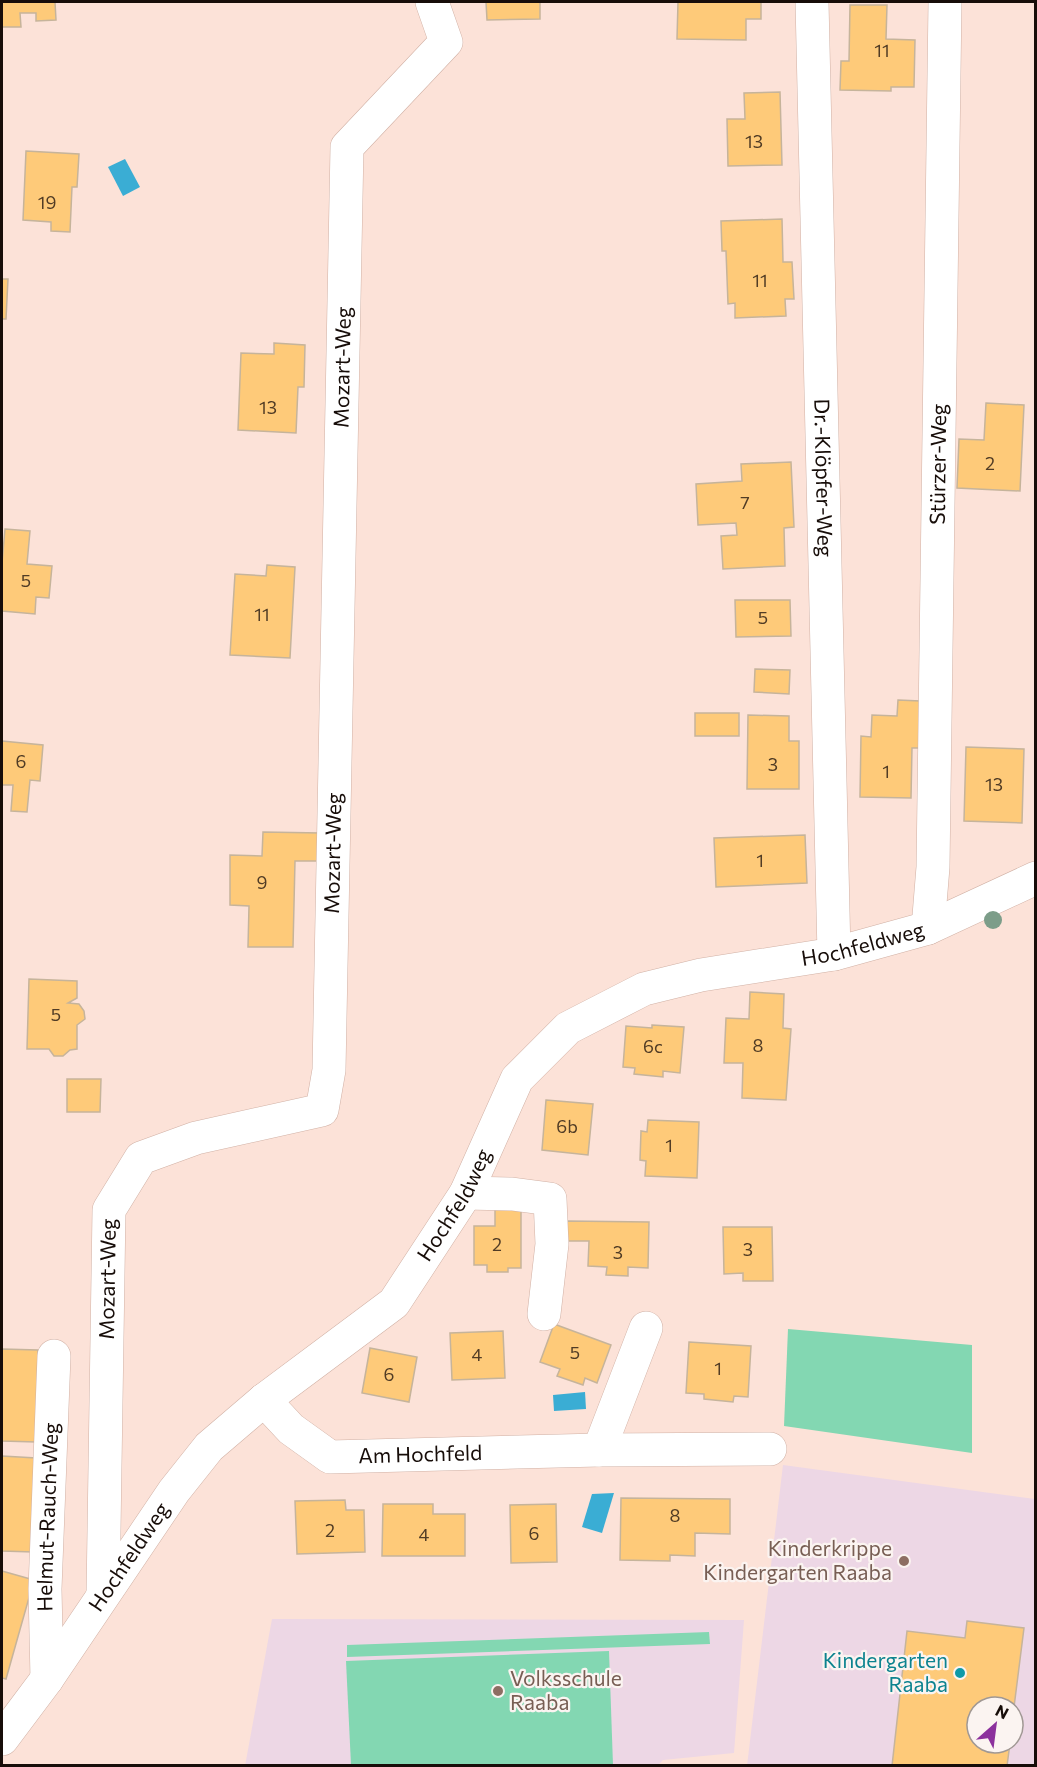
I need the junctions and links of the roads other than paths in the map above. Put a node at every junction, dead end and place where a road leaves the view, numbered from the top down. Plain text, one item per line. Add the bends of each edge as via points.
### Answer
1 (432, 2) edge
2 (812, 2) edge
3 (945, 2) edge
4 (1035, 878) edge
5 (928, 928) junction
6 (834, 954) junction
7 (466, 1192) junction
8 (544, 1314) dead end
9 (646, 1328) dead end
10 (54, 1356) dead end
11 (264, 1400) junction
12 (770, 1449) dead end
13 (599, 1450) junction
14 (103, 1595) junction
15 (47, 1679) junction
16 (2, 1739) edge

1 - 14 street, Mozart-Weg via 446,42 347,147 329,1070 322,1110 196,1138 141,1158 109,1210
2 - 6 street, Dr.-Klöpfer-Weg
3 - 5 street, Stürzer-Weg via 934,844
4 - 5 street, Hochfeldweg
5 - 6 street, Hochfeldweg
6 - 7 street, Hochfeldweg via 701,975 644,989 568,1028 517,1079
7 - 8 street via 550,1199 552,1244
7 - 11 street, Hochfeldweg via 394,1303
9 - 13 street
10 - 15 street, Helmut-Rauch-Weg via 45,1589
11 - 13 street, Am Hochfeld via 291,1429 330,1457
11 - 14 street, Hochfeldweg via 209,1447
12 - 13 street, Am Hochfeld
14 - 15 street, Hochfeldweg
15 - 16 street, Hochfeldweg

